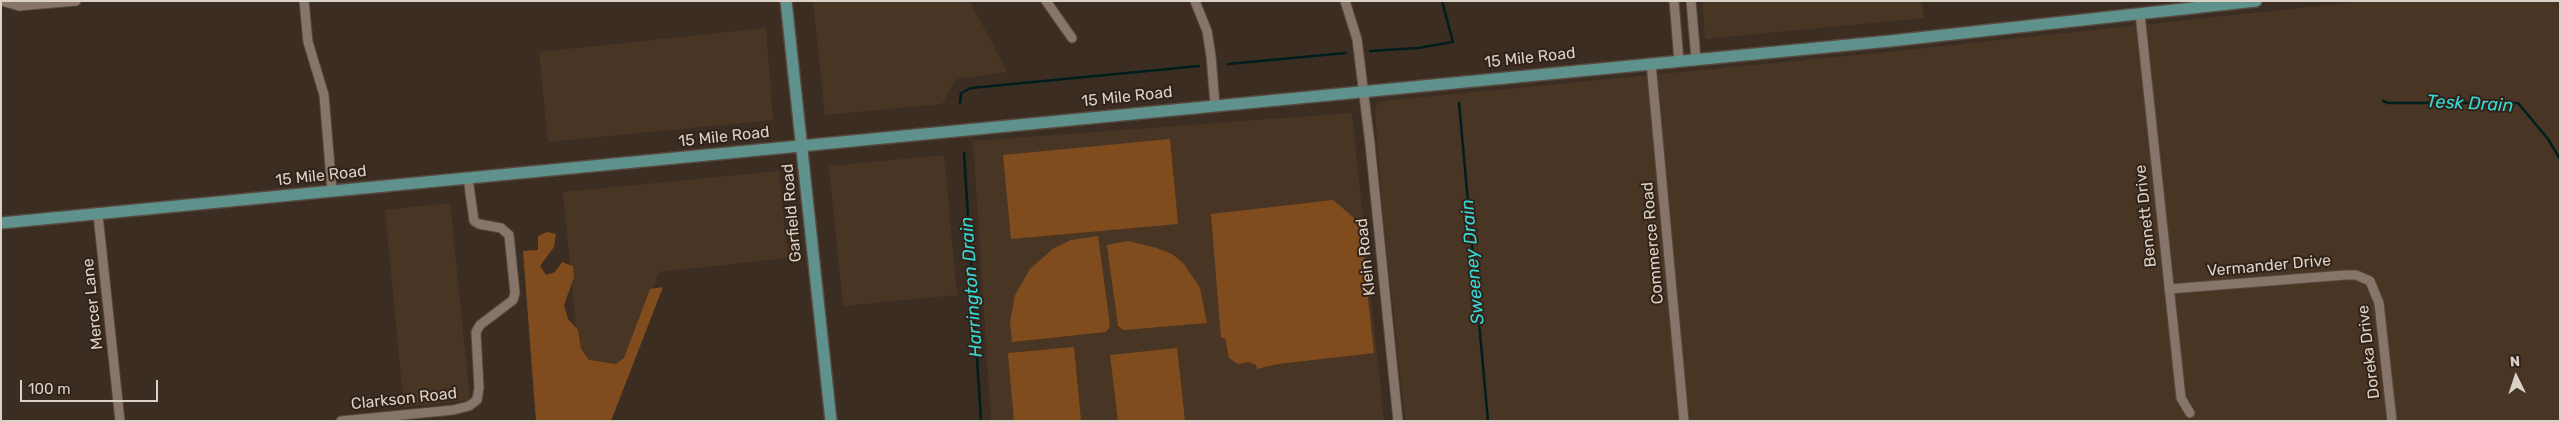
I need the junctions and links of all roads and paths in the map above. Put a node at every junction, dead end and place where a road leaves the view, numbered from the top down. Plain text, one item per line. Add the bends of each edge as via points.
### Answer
1 (76, 1) edge
2 (304, 1) edge
3 (786, 1) edge
4 (1046, 1) edge
5 (1194, 1) edge
6 (1344, 1) edge
7 (1674, 1) edge
8 (1691, 1) edge
9 (2256, 1) edge
10 (2, 2) edge
11 (2140, 14) junction
12 (1072, 38) dead end
13 (1696, 60) junction
14 (1679, 61) junction
15 (1651, 63) junction
16 (1363, 91) junction
17 (1215, 105) junction
18 (802, 145) junction
19 (468, 178) junction
20 (332, 191) junction
21 (98, 214) junction
22 (1, 223) edge
23 (2370, 281) joint
24 (2169, 289) junction
25 (2190, 413) dead end
26 (120, 421) edge
27 (342, 421) edge
28 (831, 421) edge
29 (1398, 421) edge
30 (1684, 421) edge
31 (2392, 421) edge

1 - 10 street via 19,6
2 - 20 street via 308,42 324,95
3 - 18 main road, Garfield Road
4 - 12 street
5 - 17 street via 1206,31
6 - 16 street, Klein Road via 1357,39
7 - 14 street
8 - 13 street
9 - 11 main road, 15 Mile Road
11 - 13 main road, 15 Mile Road
11 - 24 street, Bennett Drive
13 - 14 main road, 15 Mile Road
14 - 15 main road, 15 Mile Road
15 - 16 main road, 15 Mile Road
15 - 30 street, Commerce Road
16 - 17 main road, 15 Mile Road
16 - 29 street, Klein Road
17 - 18 main road, 15 Mile Road
18 - 19 main road, 15 Mile Road
18 - 28 main road, Garfield Road
19 - 20 main road, 15 Mile Road
19 - 27 street, Clarkson Road via 474,221 501,228 509,234 516,293 513,300 480,325 476,332 477,400 453,410
20 - 21 main road, 15 Mile Road
21 - 22 main road, 15 Mile Road
21 - 26 street, Mercer Lane
23 - 24 street, Vermander Drive via 2356,275 2345,275
23 - 31 street, Doreka Drive via 2379,303
24 - 25 street, Bennett Drive via 2181,398

